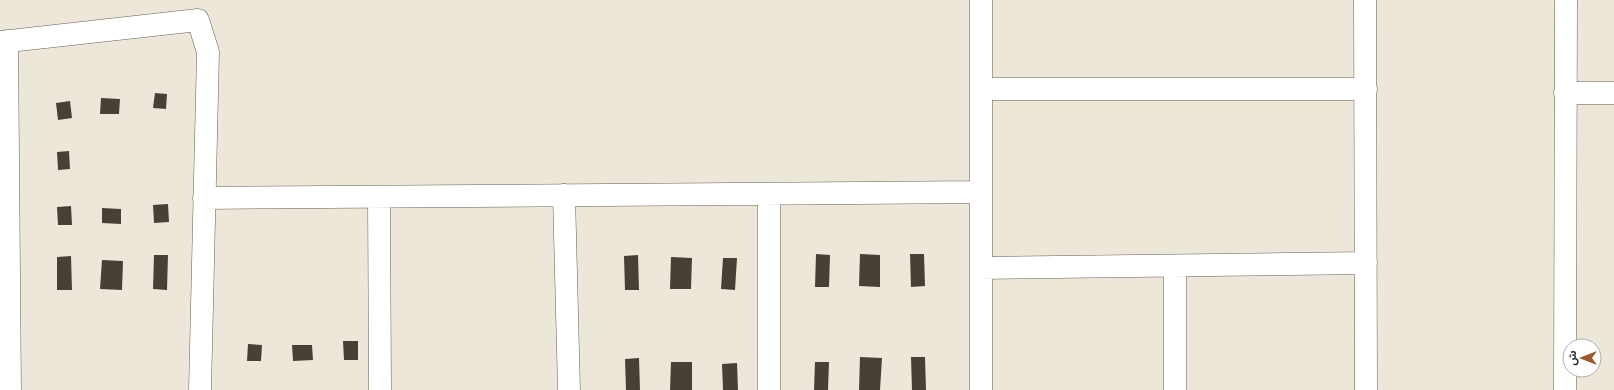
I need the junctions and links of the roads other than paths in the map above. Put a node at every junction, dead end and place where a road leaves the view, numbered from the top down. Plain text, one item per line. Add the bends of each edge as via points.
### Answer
1 (981, 0) edge
2 (1365, 0) edge
3 (1566, 0) edge
4 (4, 41) edge
5 (981, 89) junction
6 (1366, 89) junction
7 (1565, 93) junction
8 (1614, 93) edge
9 (981, 192) junction
10 (768, 194) junction
11 (564, 195) junction
12 (379, 197) junction
13 (204, 198) junction
14 (1366, 264) junction
15 (1174, 266) junction
16 (981, 268) junction
17 (10, 390) edge
18 (200, 390) edge
19 (380, 390) edge
20 (569, 390) edge
21 (768, 390) edge
22 (981, 390) edge
23 (1175, 390) edge
24 (1366, 390) edge
25 (1565, 390) edge

1 - 5 street
2 - 6 street
3 - 7 street
4 - 13 street via 198,20 208,52
4 - 17 street
5 - 6 street
5 - 9 street
6 - 14 street
7 - 8 street
7 - 25 street
9 - 10 street
9 - 16 street
10 - 11 street
10 - 21 street
11 - 12 street
11 - 20 street
12 - 13 street
12 - 19 street
13 - 18 street
14 - 15 street
14 - 24 street
15 - 16 street
15 - 23 street
16 - 22 street

